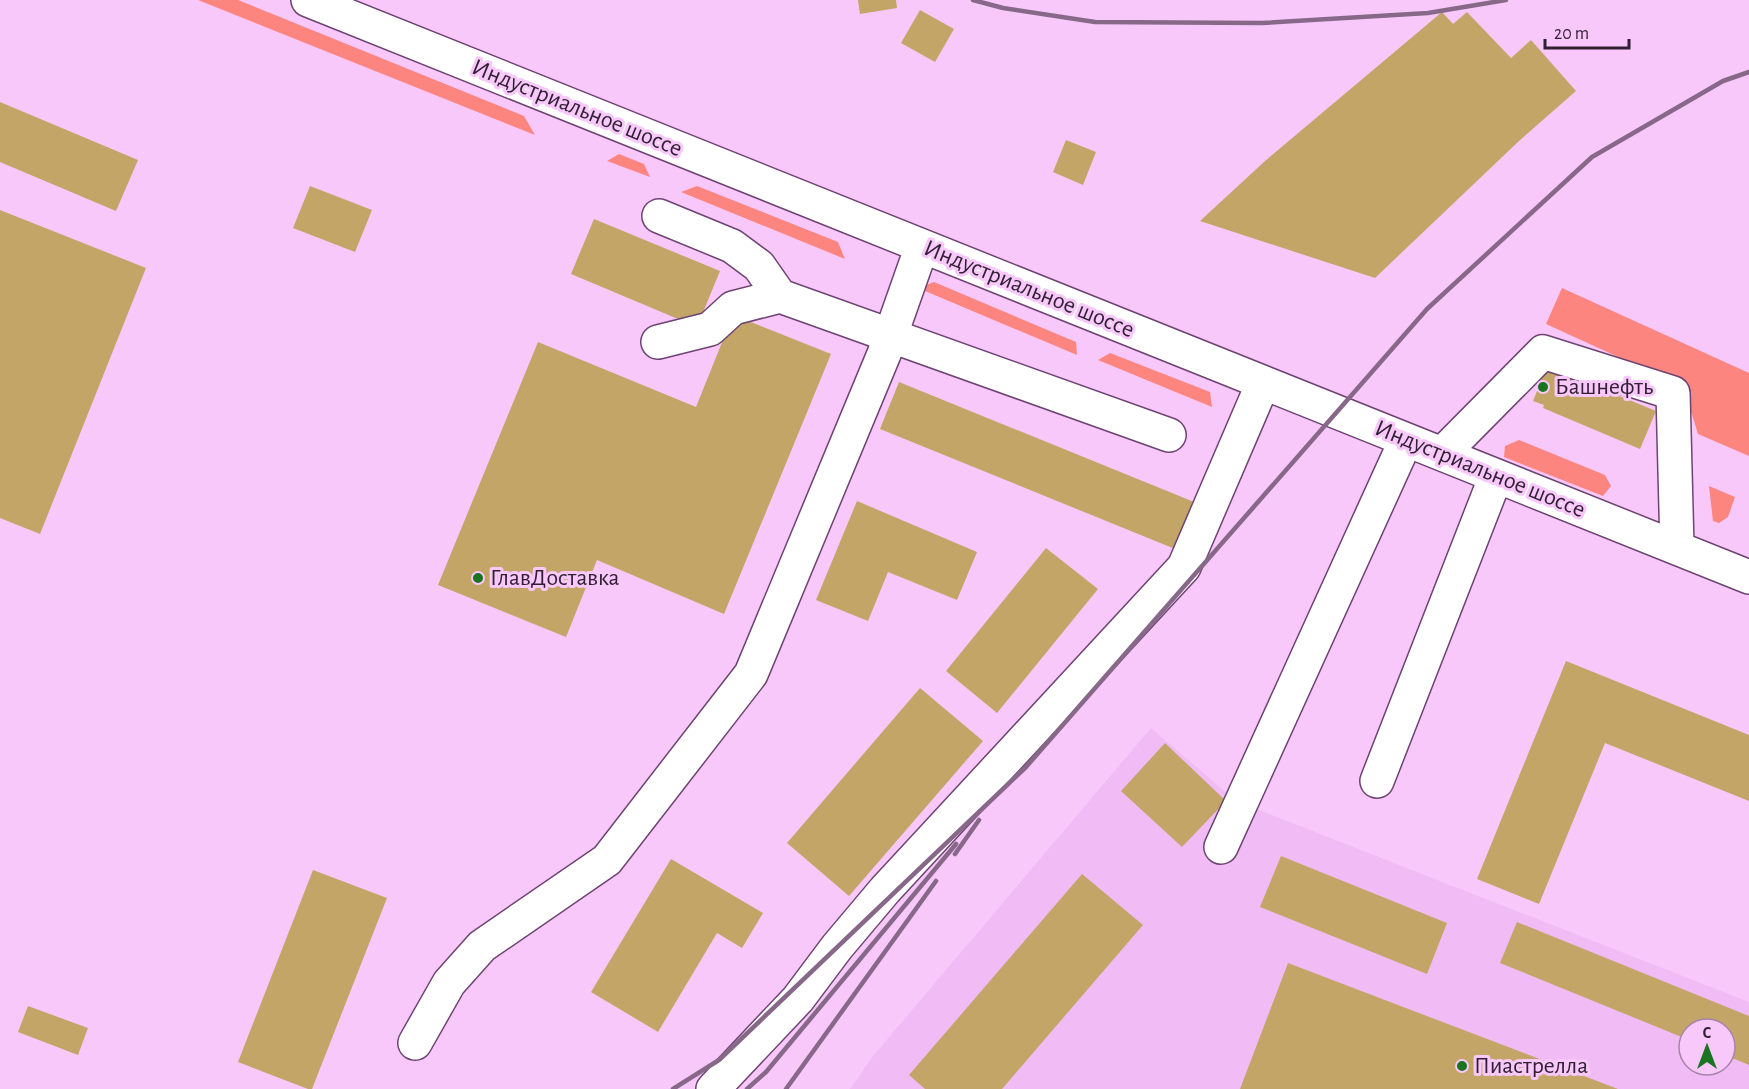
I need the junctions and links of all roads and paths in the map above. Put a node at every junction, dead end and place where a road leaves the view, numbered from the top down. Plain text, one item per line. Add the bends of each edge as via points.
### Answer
1 (308, 0) edge
2 (659, 216) dead end
3 (922, 246) junction
4 (780, 296) junction
5 (891, 336) junction
6 (658, 342) dead end
7 (1263, 382) junction
8 (1169, 435) dead end
9 (1406, 440) junction
10 (1442, 454) junction
11 (1496, 476) junction
12 (1677, 548) junction
13 (1749, 577) edge
14 (1377, 781) dead end
15 (1221, 847) dead end
16 (415, 1043) dead end
17 (713, 1089) edge

1 - 3 street, Индустриальное шоссе
2 - 4 street via 732,246 759,266
3 - 5 street
3 - 7 street, Индустриальное шоссе
4 - 5 street
4 - 6 street via 733,308 710,329
5 - 8 street
5 - 16 street via 751,674 607,860 482,946 449,983
7 - 9 street, Индустриальное шоссе
7 - 17 street via 1184,567 885,890 798,999
9 - 10 street, Индустриальное шоссе
9 - 15 street
10 - 11 street, Индустриальное шоссе
10 - 12 street via 1543,352 1673,393
11 - 12 street, Индустриальное шоссе
11 - 14 street
12 - 13 street, Индустриальное шоссе

